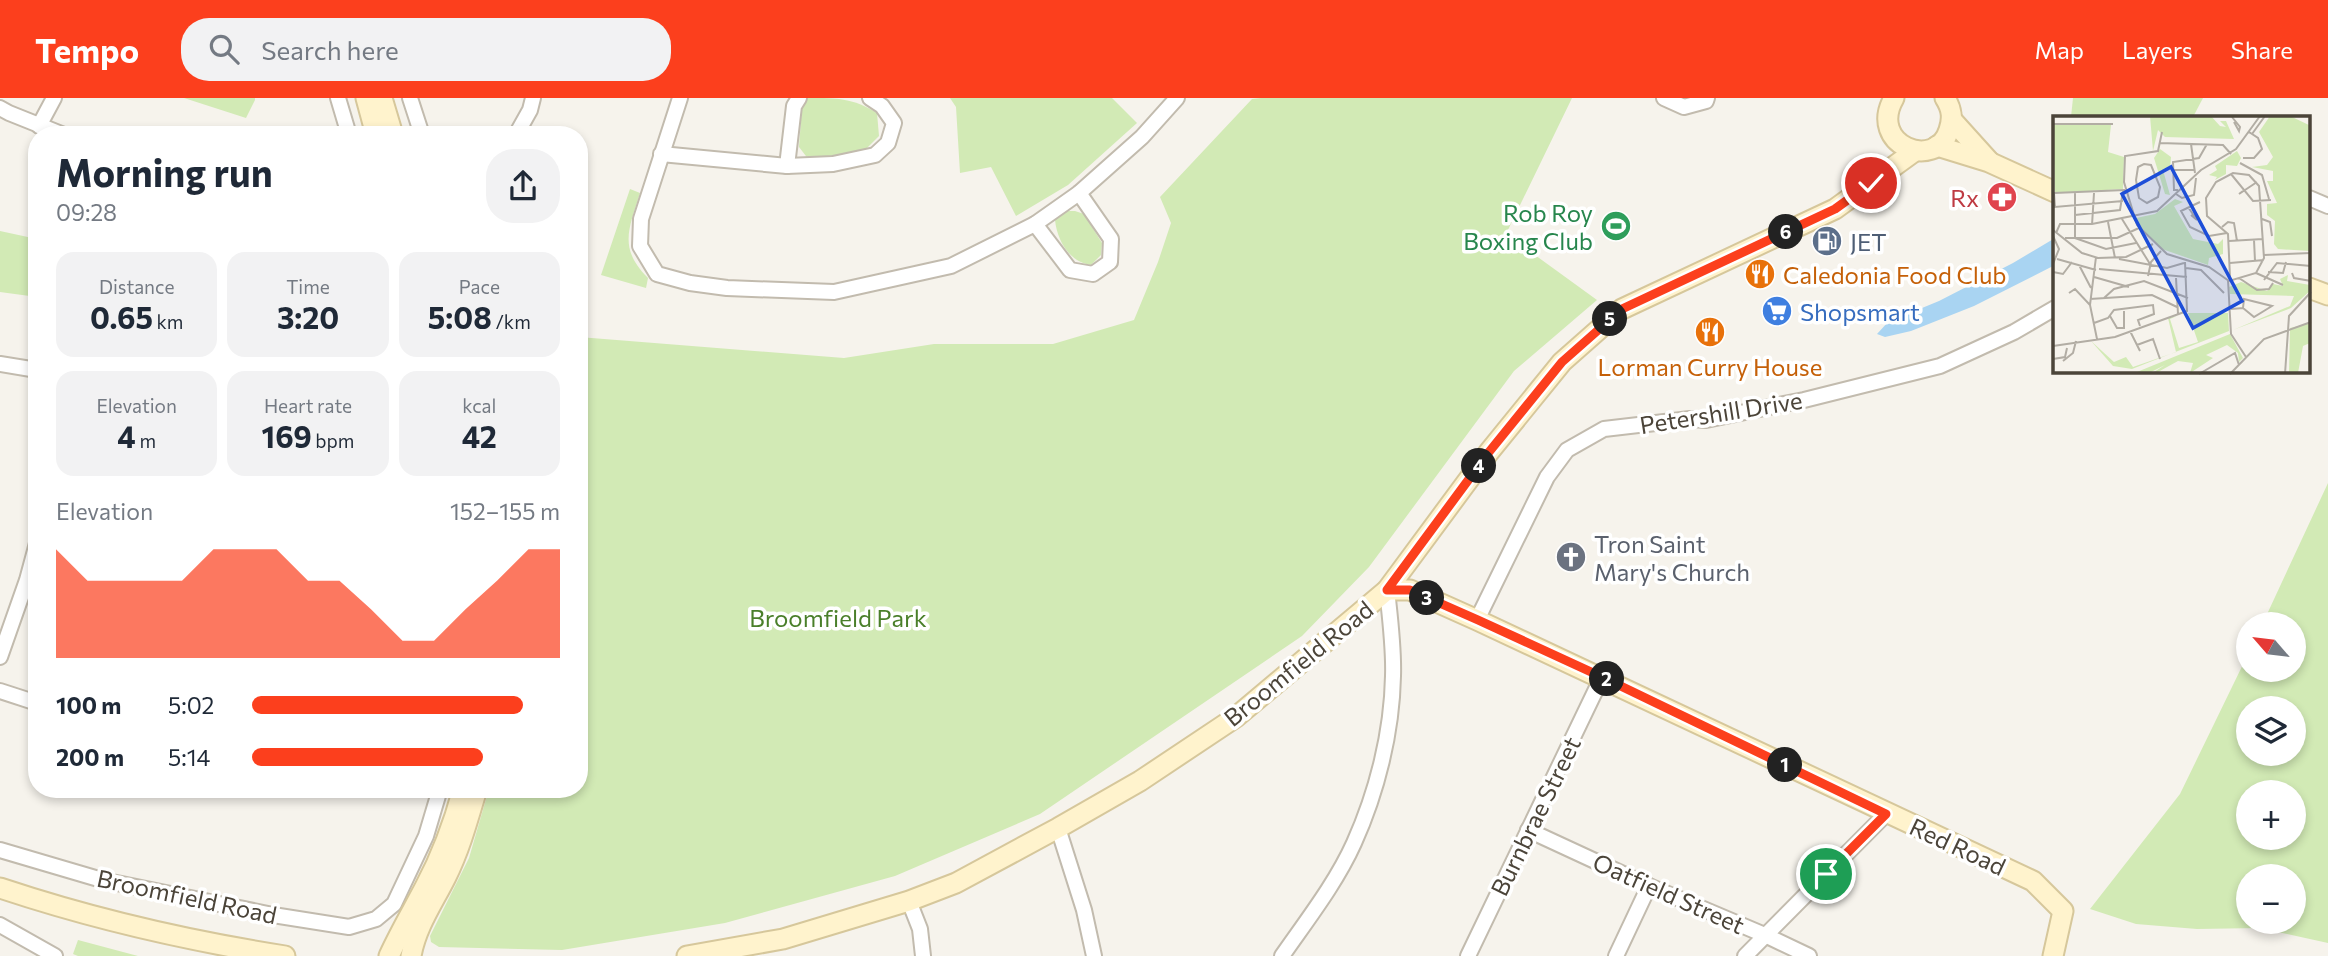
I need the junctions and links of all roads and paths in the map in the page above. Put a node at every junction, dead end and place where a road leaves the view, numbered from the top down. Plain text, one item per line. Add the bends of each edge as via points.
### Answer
1 (54, 98) edge
2 (338, 98) edge
3 (366, 98) edge
4 (382, 98) edge
5 (410, 98) edge
6 (533, 98) edge
7 (680, 98) edge
8 (799, 98) edge
9 (870, 98) edge
10 (1177, 98) edge
11 (1664, 98) edge
12 (1707, 98) edge
13 (1945, 98) edge
14 (1889, 101) edge
15 (0, 108) edge
16 (1952, 120) junction
17 (39, 126) joint
18 (346, 126) edge
19 (374, 126) edge
20 (390, 126) edge
21 (419, 126) edge
22 (521, 126) edge
23 (1891, 134) junction
24 (1937, 146) junction
25 (1915, 151) junction
26 (661, 154) junction
27 (1989, 162) junction
28 (787, 166) junction
29 (1877, 178) junction
30 (2053, 191) edge
31 (1079, 193) junction
32 (2310, 198) edge
33 (2328, 206) edge
34 (1035, 224) junction
35 (2310, 288) edge
36 (2328, 295) edge
37 (2053, 309) edge
38 (0, 364) edge
39 (28, 369) edge
40 (28, 576) edge
41 (1387, 590) junction
42 (1478, 620) junction
43 (0, 657) edge
44 (1602, 677) junction
45 (0, 691) edge
46 (28, 700) edge
47 (437, 798) edge
48 (460, 798) edge
49 (474, 798) edge
50 (1886, 814) junction
51 (1058, 828) junction
52 (1528, 830) junction
53 (0, 850) edge
54 (1648, 886) junction
55 (0, 888) edge
56 (909, 901) junction
57 (0, 925) edge
58 (1767, 936) junction
59 (55, 956) edge
60 (285, 956) edge
61 (389, 956) edge
62 (411, 956) edge
63 (687, 956) edge
64 (923, 956) edge
65 (1094, 956) edge
66 (1282, 956) edge
67 (1468, 956) edge
68 (1616, 956) edge
69 (1745, 956) edge
70 (1809, 956) edge
71 (2053, 956) edge

1 - 17 street
2 - 18 street
3 - 19 street
4 - 20 street
5 - 21 street
6 - 22 street
7 - 26 street
8 - 28 street via 794,106
9 - 28 street via 894,123 888,143 875,155 833,164
10 - 31 street via 1142,137
11 - 12 street via 1684,107
13 - 16 street
14 - 23 street
15 - 17 street
16 - 24 street via 1948,135
16 - 27 street
23 - 25 street via 1903,147
23 - 29 street
24 - 25 street
24 - 27 street
25 - 29 street, Broomfield Road
26 - 28 street
26 - 34 street via 641,219 640,246 657,274 690,283 834,292 951,266
27 - 30 street
29 - 41 street, Broomfield Road via 1835,209 1622,309 1562,362
31 - 34 street
31 - 34 street via 1111,239 1110,262 1093,274 1070,270
32 - 33 street
35 - 36 street
37 - 42 street, Petershill Drive via 1940,366 1706,420 1604,429 1567,450 1546,477
38 - 39 street
40 - 43 street
41 - 42 street, Red Road via 1410,590
41 - 51 street, Broomfield Road via 1236,717 1140,781
41 - 66 street via 1393,676 1388,733 1375,786 1333,882
42 - 44 street, Red Road
44 - 50 street, Red Road
44 - 52 street, Burnbrae Street
45 - 46 street
47 - 53 street, Broomfield Road via 426,836 394,904 376,919 349,927 103,880
48 - 61 street via 426,885
49 - 62 street via 464,834
50 - 58 street
50 - 71 street, Red Road via 2032,881 2063,911
51 - 56 street, Broomfield Road via 956,883
51 - 65 street
52 - 54 street, Oatfield Street
52 - 67 street, Burnbrae Street
54 - 58 street, Oatfield Street
54 - 68 street
55 - 60 street, Broomfield Road via 170,935
56 - 63 street, Broomfield Road via 783,939
56 - 64 street via 920,929
57 - 59 street
58 - 69 street
58 - 70 street, Oatfield Street

